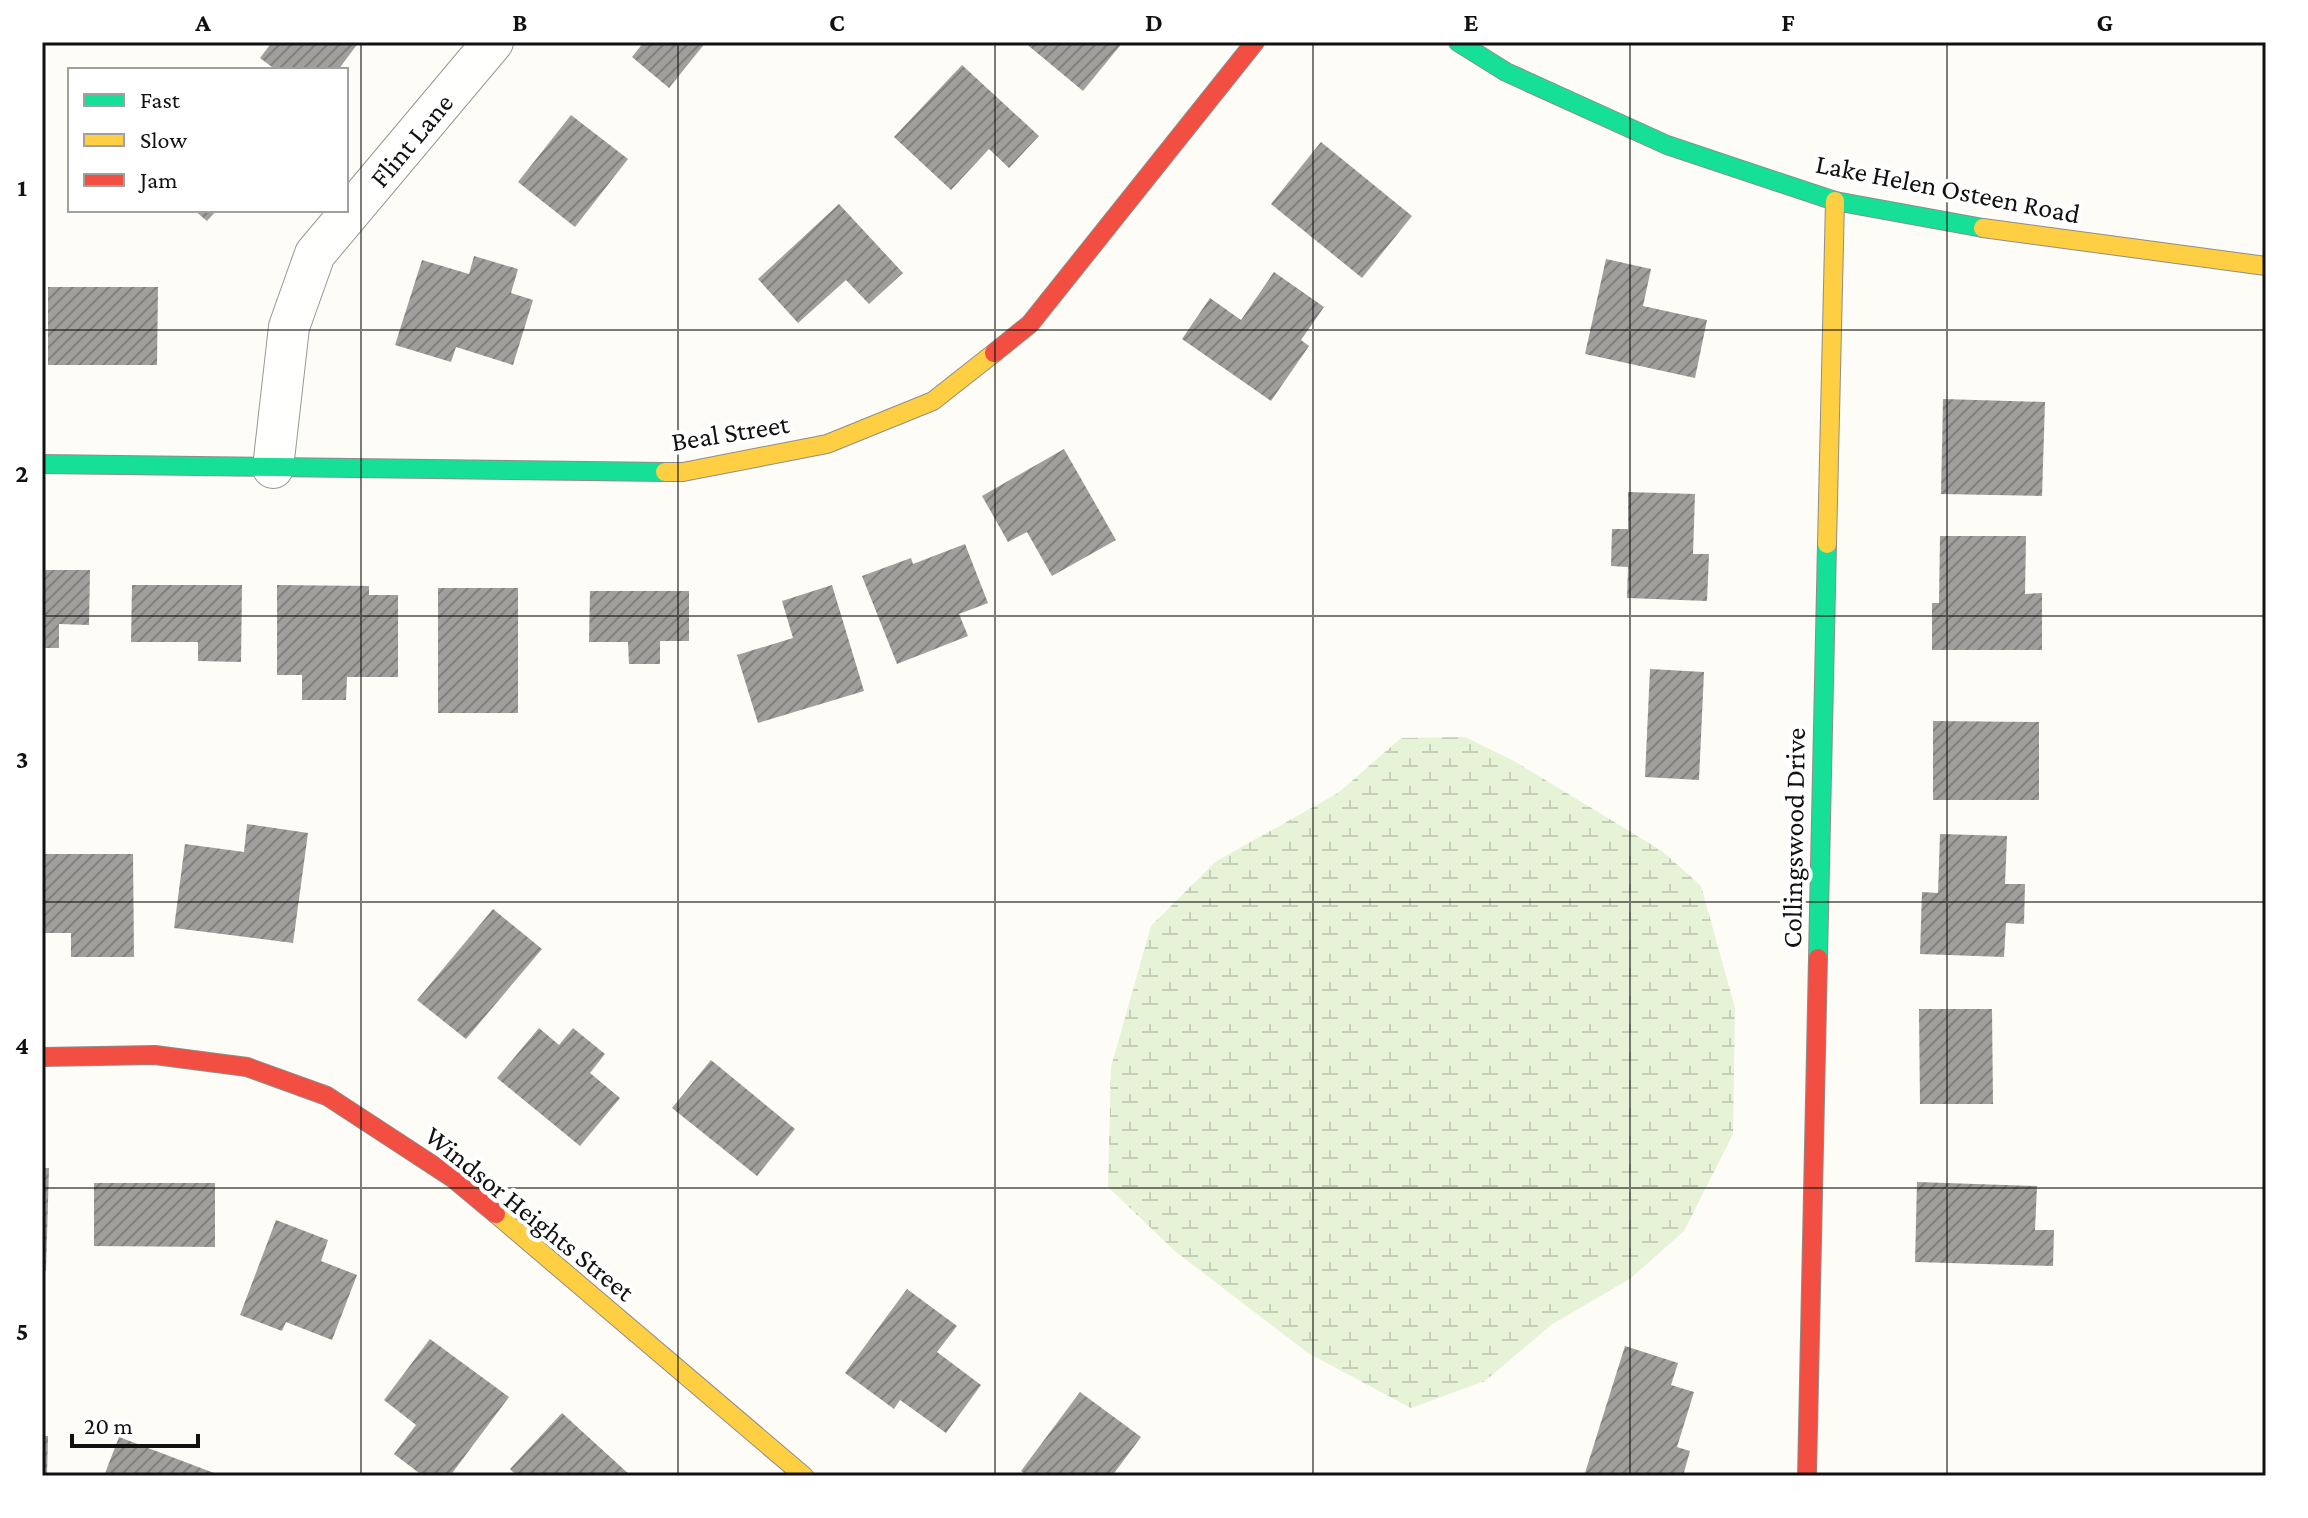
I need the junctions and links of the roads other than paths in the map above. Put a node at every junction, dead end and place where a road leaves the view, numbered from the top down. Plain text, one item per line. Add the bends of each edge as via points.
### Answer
1 (493, 42) edge
2 (1255, 42) edge
3 (1458, 42) edge
4 (1835, 201) junction
5 (2266, 266) edge
6 (42, 464) edge
7 (273, 468) junction
8 (42, 1057) edge
9 (804, 1476) edge
10 (1807, 1476) edge

1 - 7 street, Flint Lane via 315,254 289,327
2 - 7 street, Beal Street via 1030,324 933,401 827,444 683,472
3 - 4 street, Lake Helen Osteen Road via 1506,72 1667,145
4 - 5 street, Lake Helen Osteen Road via 2007,232
4 - 10 street, Collingswood Drive
6 - 7 street, Beal Street
8 - 9 street, Windsor Heights Street via 155,1055 247,1067 327,1096 454,1179

